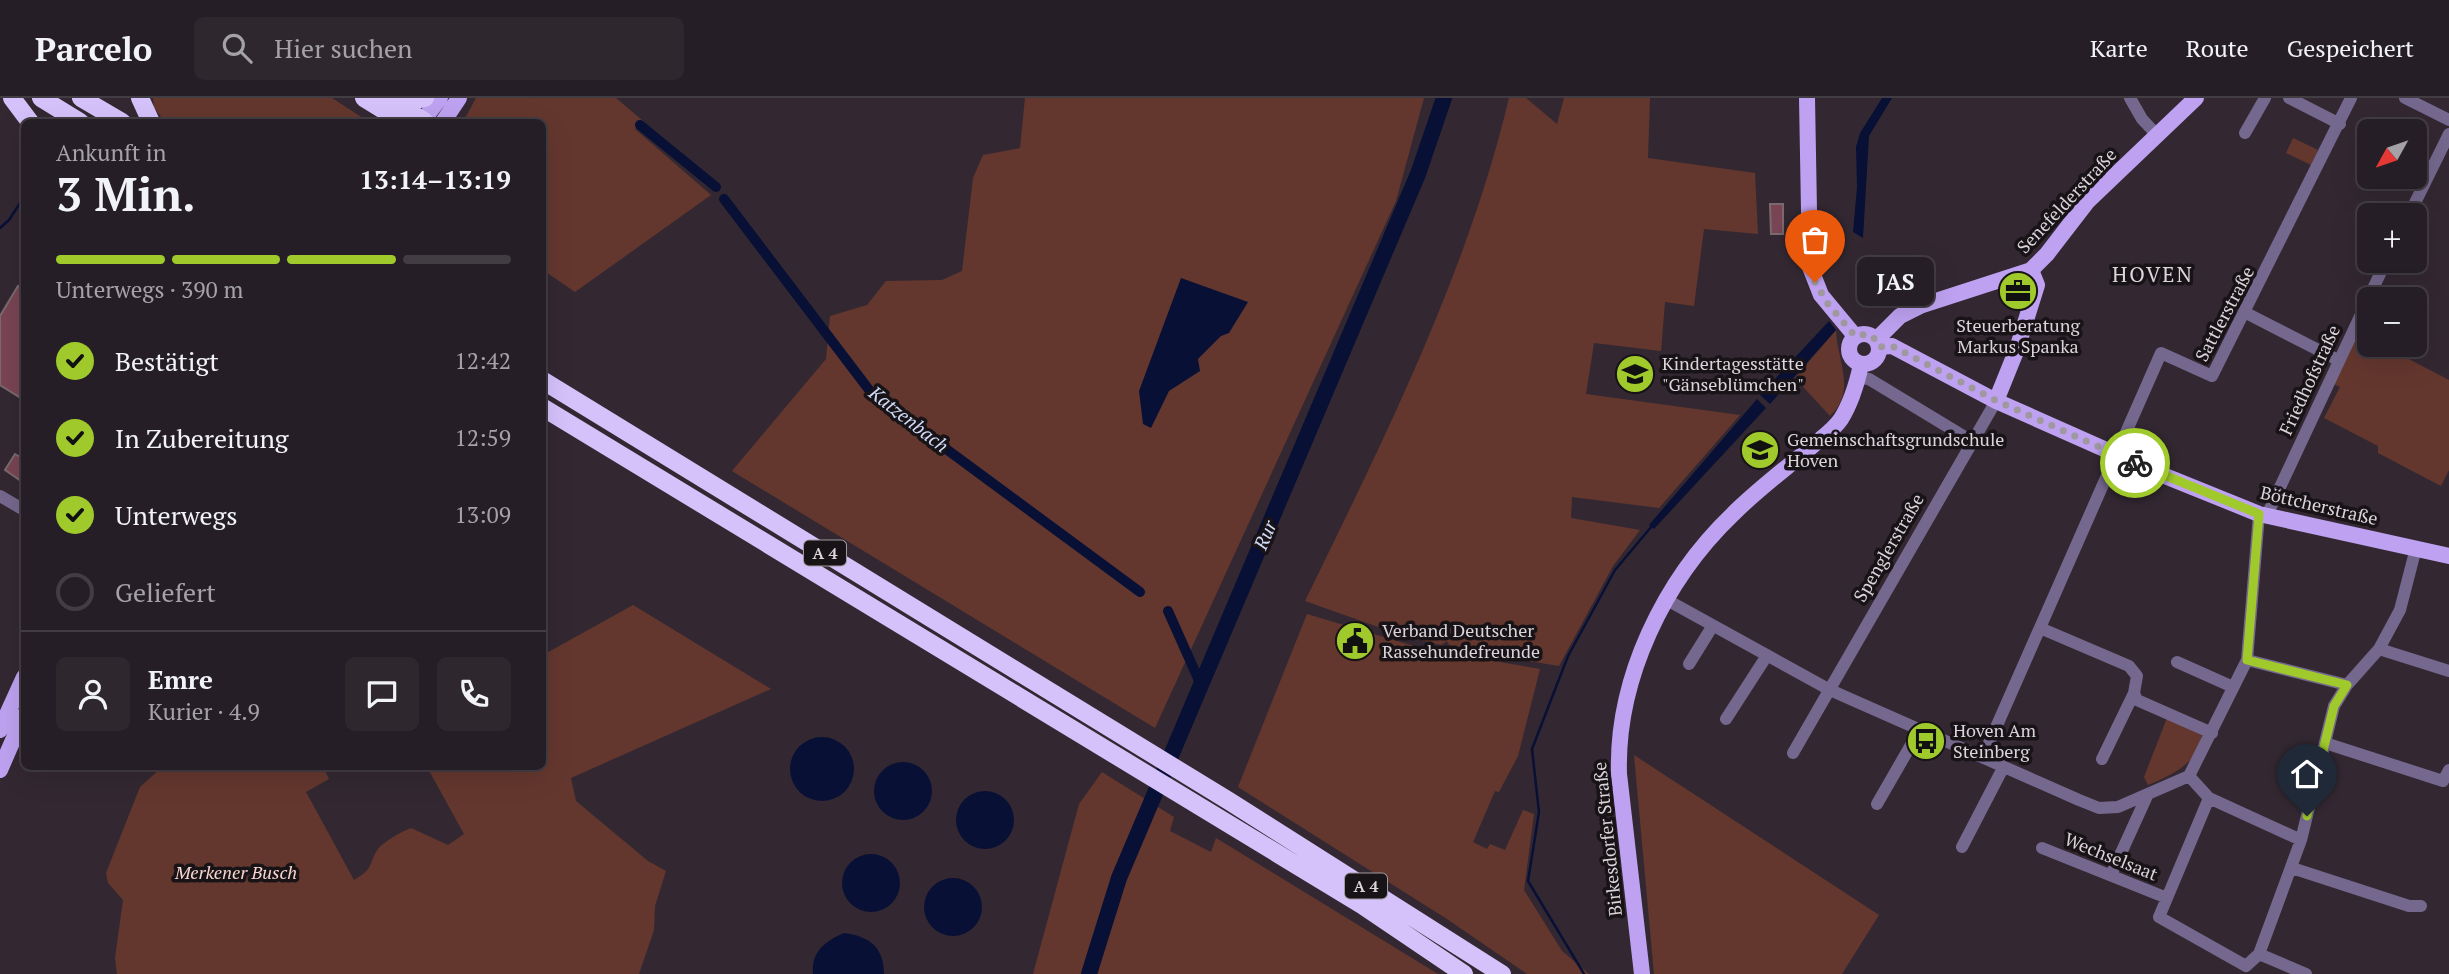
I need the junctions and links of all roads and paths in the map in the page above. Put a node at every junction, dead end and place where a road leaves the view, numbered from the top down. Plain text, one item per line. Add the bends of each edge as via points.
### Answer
1 (12, 98) edge
2 (41, 98) edge
3 (81, 98) edge
4 (140, 98) edge
5 (364, 98) edge
6 (425, 98) edge
7 (440, 98) edge
8 (459, 98) edge
9 (1807, 98) edge
10 (2130, 98) edge
11 (2196, 98) edge
12 (2265, 98) edge
13 (2290, 98) edge
14 (2351, 98) edge
15 (2405, 98) edge
16 (392, 101) edge
17 (28, 119) edge
18 (75, 119) edge
19 (117, 119) edge
20 (150, 119) edge
21 (398, 119) edge
22 (419, 119) edge
23 (426, 119) edge
24 (445, 119) edge
25 (2449, 120) edge
26 (2340, 124) junction
27 (2245, 134) dead end
28 (2449, 134) edge
29 (2157, 135) junction
30 (2415, 203) edge
31 (2031, 270) junction
32 (2380, 273) edge
33 (2246, 313) junction
34 (1855, 336) junction
35 (1878, 343) junction
36 (2337, 360) junction
37 (1860, 371) junction
38 (546, 382) edge
39 (1997, 401) junction
40 (546, 409) edge
41 (1973, 442) junction
42 (2115, 455) junction
43 (0, 496) edge
44 (21, 508) edge
45 (2263, 515) junction
46 (2416, 548) junction
47 (2449, 556) edge
48 (1667, 600) junction
49 (1713, 627) junction
50 (2040, 628) junction
51 (2379, 649) junction
52 (1766, 657) junction
53 (2247, 660) junction
54 (2177, 662) dead end
55 (1689, 664) dead end
56 (2449, 671) edge
57 (21, 684) edge
58 (2347, 685) junction
59 (2233, 687) junction
60 (1830, 690) junction
61 (2134, 693) junction
62 (1726, 719) dead end
63 (21, 722) edge
64 (0, 730) edge
65 (1919, 731) junction
66 (2212, 733) junction
67 (2325, 743) junction
68 (1793, 753) dead end
69 (1983, 757) junction
70 (2102, 759) dead end
71 (2003, 768) junction
72 (0, 770) edge
73 (2449, 770) edge
74 (2189, 776) junction
75 (2147, 796) junction
76 (2209, 798) junction
77 (1877, 804) dead end
78 (2301, 840) junction
79 (1962, 847) dead end
80 (2042, 848) dead end
81 (2292, 868) junction
82 (2111, 875) junction
83 (2166, 898) junction
84 (2421, 906) dead end
85 (2259, 954) junction
86 (1464, 974) edge
87 (1502, 974) edge
88 (1642, 974) edge
89 (2305, 974) edge

1 - 17 highway
2 - 18 highway
3 - 19 highway
4 - 20 highway
5 - 21 highway
6 - 16 highway
7 - 23 main road
8 - 24 main road
9 - 34 main road via 1810,267 1821,295
10 - 29 street
11 - 29 main road, Senefelderstraße
12 - 27 street
13 - 26 street
14 - 26 street, Sattlerstraße
15 - 25 street
16 - 22 highway
26 - 33 street, Sattlerstraße
28 - 30 street
29 - 31 main road, Senefelderstraße via 2087,202
31 - 35 main road, Senefelderstraße via 1920,306 1900,316
31 - 39 main road, Spenglerstraße via 2036,286
32 - 36 street, Friedhofstraße
33 - 36 street
33 - 42 street, Sattlerstraße via 2212,376 2161,353
34 - 35 main road via 1868,334
34 - 37 main road via 1848,351
35 - 37 main road via 1875,360
35 - 39 main road, Böttcherstraße
36 - 45 street, Friedhofstraße
37 - 41 street
37 - 48 main road, Birkesdorfer Straße via 1838,422 1699,549
38 - 87 highway, A 4 via 1230,801
39 - 41 street, Spenglerstraße
39 - 42 main road, Böttcherstraße
40 - 86 highway, A 4 via 1362,905
41 - 60 street, Spenglerstraße
42 - 45 main road, Böttcherstraße
42 - 50 street, Sattlerstraße
43 - 44 street
45 - 46 main road, Böttcherstraße
45 - 53 street, Friedhofstraße
46 - 47 main road, Böttcherstraße
46 - 51 street via 2400,610
48 - 49 street
48 - 88 main road, Birkesdorfer Straße via 1637,661 1618,741
49 - 52 street
49 - 55 street
50 - 61 street via 2129,666 2137,676
50 - 69 street, Sattlerstraße
51 - 56 street
51 - 58 street
52 - 60 street
52 - 62 street
53 - 58 street
53 - 59 street
54 - 59 street
57 - 64 main road
58 - 67 street via 2334,706
59 - 66 street
60 - 65 street
60 - 68 street, Spenglerstraße
61 - 66 street via 2137,700
61 - 70 street
63 - 72 main road
65 - 69 street
65 - 77 street
66 - 74 street
67 - 73 street via 2443,781
67 - 78 street
69 - 71 street
71 - 75 street via 2099,808 2118,807
71 - 79 street
74 - 75 street
74 - 76 street
75 - 82 street
76 - 78 street
76 - 83 street, Wechselsaat
78 - 81 street
80 - 82 street, Wechselsaat
81 - 84 street
81 - 85 street
82 - 83 street, Wechselsaat
83 - 85 street, Wechselsaat via 2159,917 2246,965
85 - 89 street, Wechselsaat

